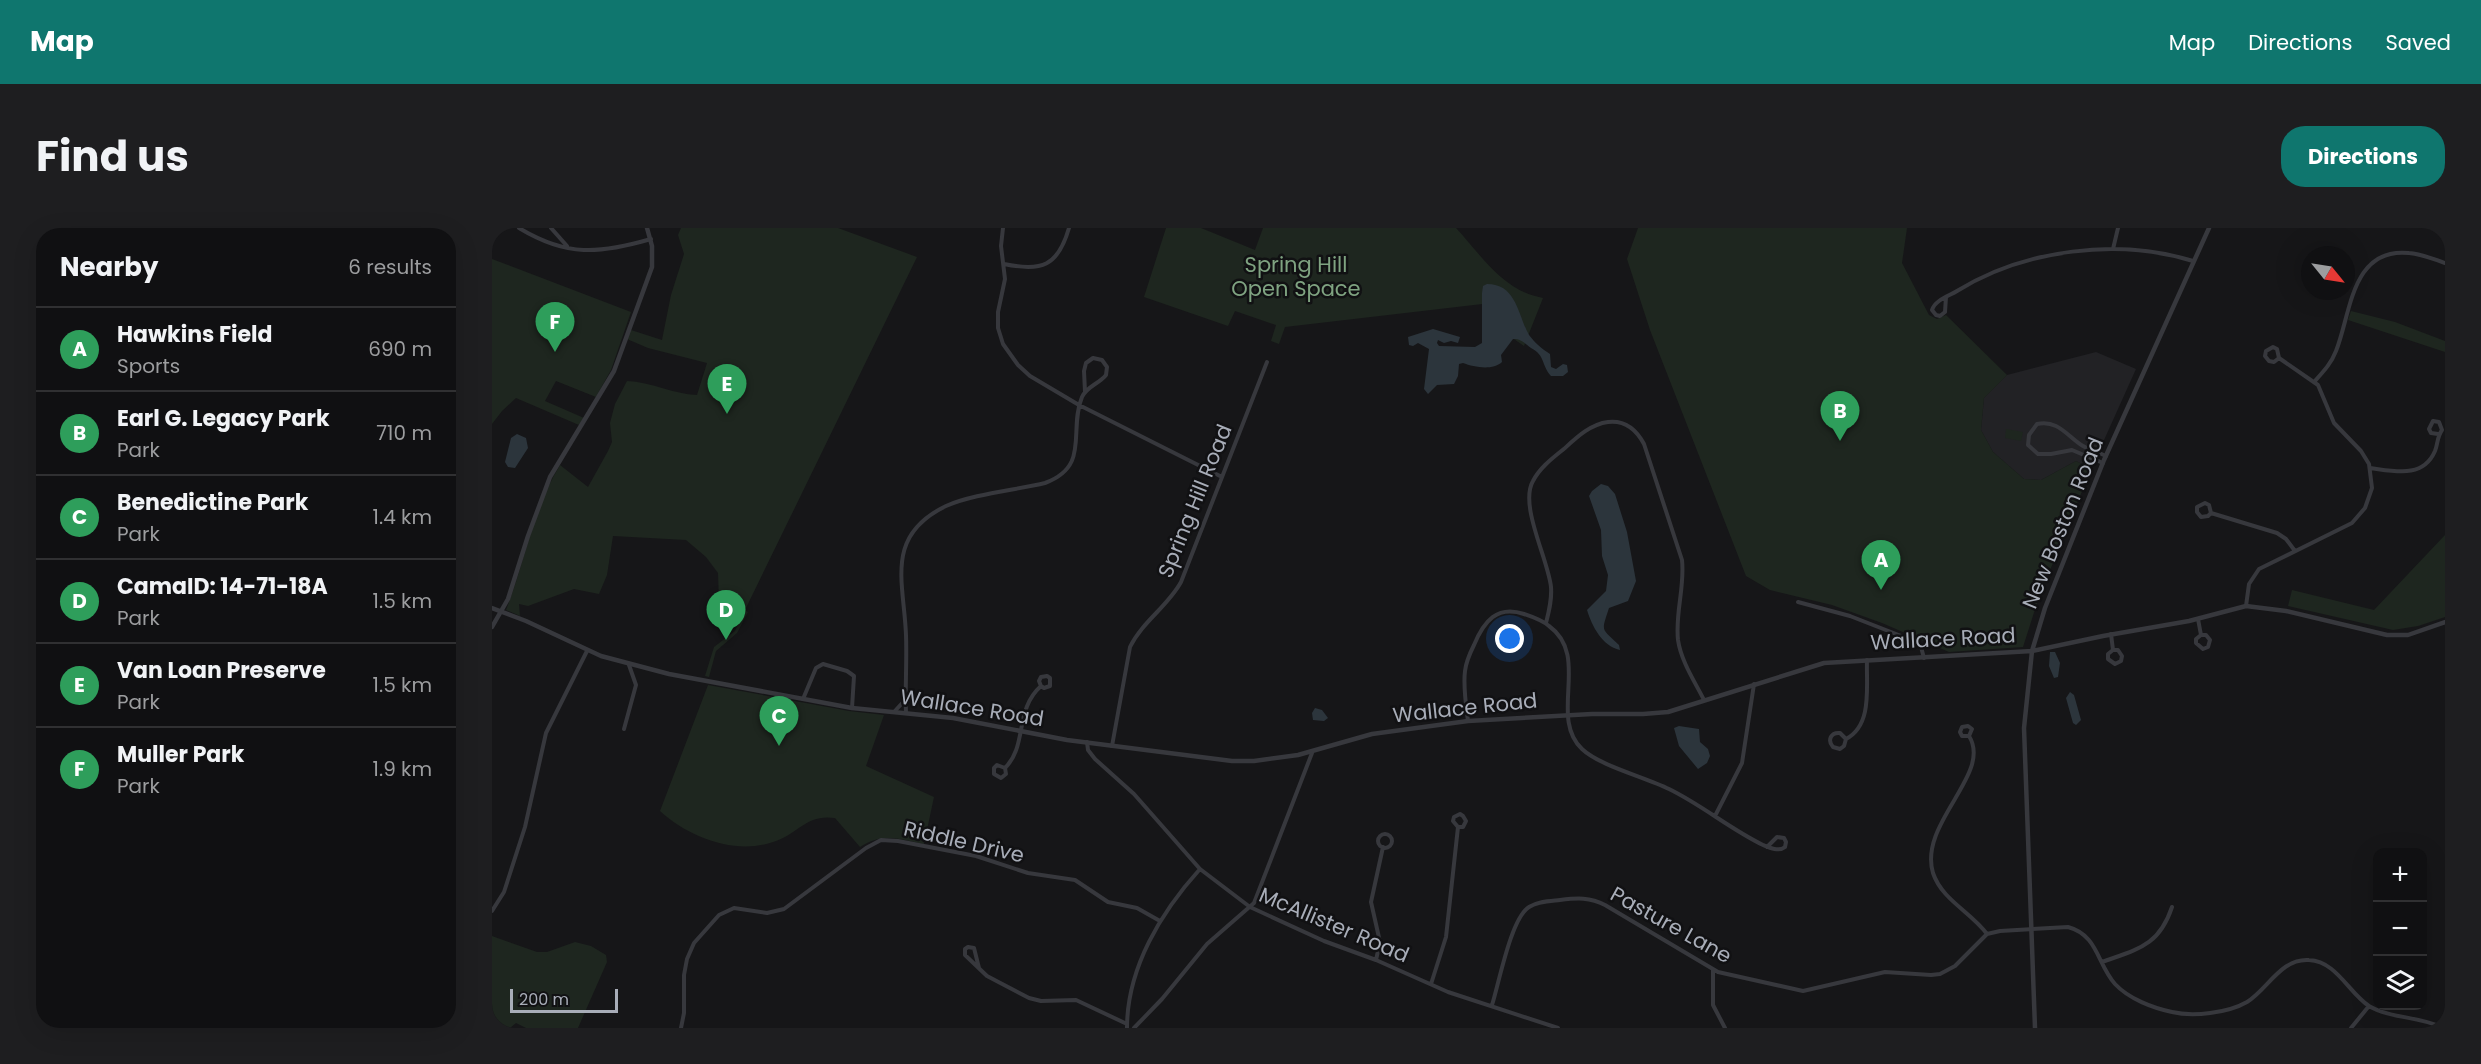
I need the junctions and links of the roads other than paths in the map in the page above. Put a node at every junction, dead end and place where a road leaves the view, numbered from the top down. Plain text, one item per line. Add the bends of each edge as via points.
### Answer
1 (519, 228) edge
2 (551, 228) edge
3 (647, 228) edge
4 (1003, 228) edge
5 (1069, 228) edge
6 (2118, 228) edge
7 (2209, 228) edge
8 (651, 239) junction
9 (570, 249) junction
10 (2113, 249) junction
11 (2193, 261) junction
12 (2445, 263) edge
13 (1004, 264) junction
14 (1946, 297) junction
15 (2279, 358) dead end
16 (1267, 362) dead end
17 (2314, 382) junction
18 (1085, 392) junction
19 (1079, 405) junction
20 (2438, 434) dead end
21 (2106, 456) junction
22 (2103, 463) junction
23 (2370, 468) junction
24 (1222, 477) junction
25 (2211, 513) dead end
26 (2295, 551) junction
27 (1798, 602) dead end
28 (2246, 606) junction
29 (492, 608) edge
30 (501, 612) junction
31 (2198, 619) junction
32 (2445, 622) edge
33 (1546, 623) junction
34 (492, 627) edge
35 (2111, 634) junction
36 (2201, 635) dead end
37 (2113, 650) dead end
38 (587, 651) junction
39 (2031, 651) junction
40 (1924, 658) junction
41 (1867, 660) junction
42 (629, 664) junction
43 (1754, 683) junction
44 (1041, 686) dead end
45 (803, 699) junction
46 (906, 699) junction
47 (1704, 700) junction
48 (852, 708) junction
49 (893, 712) junction
50 (906, 713) junction
51 (1568, 715) junction
52 (1468, 721) junction
53 (624, 729) dead end
54 (1020, 731) junction
55 (1970, 736) dead end
56 (1846, 738) junction
57 (1087, 742) junction
58 (1112, 746) junction
59 (1312, 753) junction
60 (1005, 768) dead end
61 (1715, 816) junction
62 (1458, 827) dead end
63 (1383, 847) dead end
64 (1767, 847) junction
65 (1200, 869) junction
66 (2172, 907) dead end
67 (1251, 908) junction
68 (492, 911) edge
69 (1160, 921) junction
70 (2032, 929) junction
71 (1987, 934) junction
72 (1376, 960) junction
73 (2102, 962) junction
74 (979, 968) junction
75 (1713, 970) junction
76 (1431, 984) junction
77 (1492, 1005) junction
78 (2369, 1006) junction
79 (1127, 1026) edge
80 (681, 1028) edge
81 (1134, 1028) edge
82 (1558, 1028) edge
83 (1725, 1028) edge
84 (2035, 1028) edge
85 (2351, 1028) edge
86 (2443, 1028) edge

1 - 9 street
2 - 9 street
3 - 8 street
4 - 13 street
5 - 13 street via 1059,253 1046,264 1030,268
6 - 10 street
7 - 11 street, New Boston Road
8 - 9 street via 599,252
8 - 30 street via 652,267 614,371 550,477
10 - 11 street via 2157,251
10 - 14 street via 2021,261
11 - 21 street, New Boston Road
12 - 17 street via 2403,252 2387,255 2367,268 2355,286 2336,351
13 - 19 street via 1005,287 997,320 1003,344 1030,376
14 - 14 street via 1933,306 1936,315 1945,312
15 - 17 street
16 - 24 street, Spring Hill Road
17 - 23 street via 2322,391 2334,423
18 - 18 street via 1086,363 1093,358 1102,360 1107,367 1106,375
18 - 19 street
19 - 24 street
19 - 46 street via 1074,456 1060,476 947,506 908,542 900,574
20 - 23 street via 2432,457 2419,468 2401,472
21 - 22 street, New Boston Road
21 - 22 street via 2082,446 2051,424 2037,424 2028,437 2028,445 2038,454 2072,450
22 - 39 street, New Boston Road via 2044,608
23 - 26 street via 2370,494 2359,516 2346,527
24 - 58 street, Spring Hill Road via 1180,584 1130,647
25 - 26 street via 2277,533
26 - 28 street via 2254,573 2248,584
27 - 40 street via 1850,616 1914,641
28 - 31 street, Wallace Road
28 - 32 street, Wallace Road via 2386,635 2421,632
29 - 30 street, Wallace Road
30 - 34 street
30 - 38 street, Wallace Road
31 - 35 street, Wallace Road
31 - 36 street
33 - 47 street via 1550,584 1530,506 1532,482 1549,462 1588,430 1603,423 1628,425 1644,444 1682,560 1678,640
33 - 51 street via 1562,640 1568,656
33 - 52 street via 1504,611 1484,625 1466,668
35 - 37 street
35 - 39 street, Wallace Road
38 - 42 street, Wallace Road
38 - 68 street via 549,725 525,827 504,892
39 - 40 street, Wallace Road
39 - 70 street, New Boston Road via 2024,728
40 - 41 street, Wallace Road
41 - 43 street, Wallace Road via 1824,663
41 - 56 street via 1863,720
42 - 45 street, Wallace Road
42 - 53 street via 636,685
43 - 47 street, Wallace Road
43 - 61 street via 1742,763
44 - 54 street via 1027,702
45 - 48 street, Wallace Road
45 - 48 street via 816,668 823,664 854,676
46 - 49 street
46 - 50 street
47 - 51 street, Wallace Road via 1655,714
48 - 49 street, Wallace Road
49 - 50 street, Wallace Road
50 - 54 street, Wallace Road
51 - 52 street, Wallace Road
51 - 61 street via 1570,730 1582,750 1669,789
52 - 59 street, Wallace Road via 1372,734
54 - 57 street, Wallace Road
54 - 60 street via 1014,755
55 - 71 street via 1971,766 1936,831 1931,864 1941,889
56 - 56 street via 1834,733 1830,743 1840,749
57 - 58 street, Wallace Road
57 - 65 street, McAllister Road via 1095,759 1128,788
58 - 59 street, Wallace Road via 1245,762
59 - 67 street
61 - 64 street
62 - 76 street via 1446,937
63 - 72 street via 1371,902 1380,942
64 - 64 street via 1780,850 1786,842 1777,837
65 - 67 street, McAllister Road
65 - 69 street
66 - 73 street via 2158,936 2144,946
67 - 72 street, McAllister Road
67 - 81 street via 1207,944
69 - 79 street via 1134,977
69 - 80 street, Riddle Drive via 1137,908 1108,902 1076,880 1028,873 976,856 881,840 784,909 767,912 734,908 713,920 687,958
70 - 71 street
70 - 73 street via 2076,929 2090,939
70 - 84 street, New Boston Road
71 - 75 street, Pasture Lane via 1955,966 1932,975 1885,972 1803,991
72 - 76 street, McAllister Road
73 - 78 street via 2121,989 2175,1013 2200,1014 2241,1005 2285,967 2309,960 2325,964
74 - 74 street via 965,955 968,947 975,950
74 - 79 street via 1033,1000 1076,1000
75 - 77 street, Pasture Lane via 1598,901 1581,898 1543,902 1527,907 1517,920
75 - 83 street via 1713,1005
76 - 77 street, McAllister Road
77 - 82 street, McAllister Road
78 - 85 street
78 - 86 street

